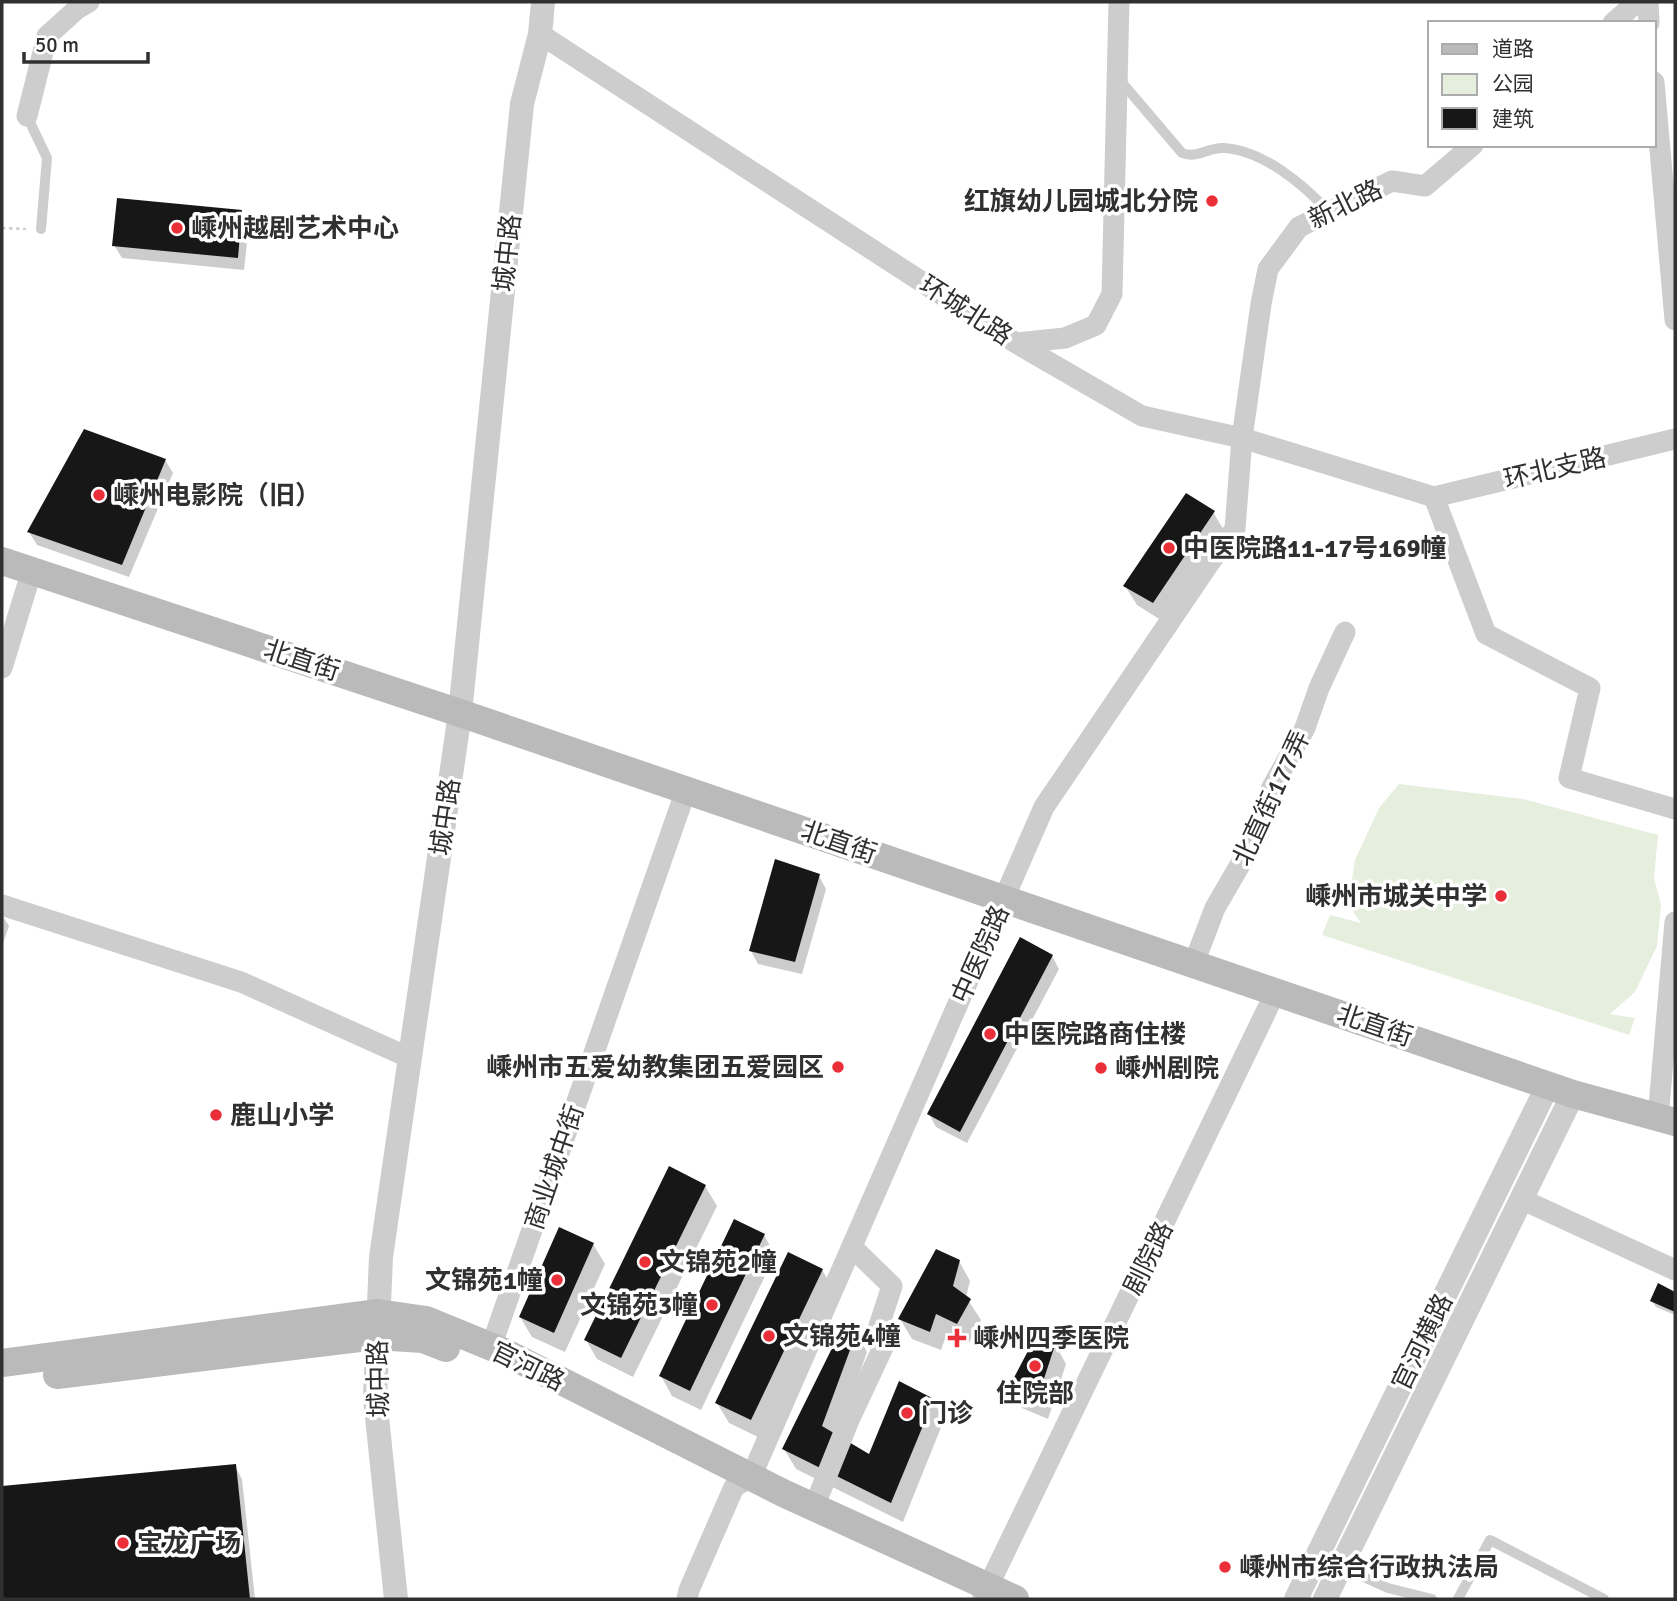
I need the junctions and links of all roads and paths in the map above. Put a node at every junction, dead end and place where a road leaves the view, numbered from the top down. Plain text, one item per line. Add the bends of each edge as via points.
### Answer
1 (89, 2) edge
2 (545, 2) edge
3 (1119, 2) edge
4 (1637, 2) edge
5 (1648, 2) edge
6 (1615, 21) edge
7 (1649, 21) edge
8 (540, 34) junction
9 (1117, 77) junction
10 (1656, 105) edge
11 (27, 116) joint
12 (1471, 147) edge
13 (1329, 212) junction
14 (2, 228) edge
15 (41, 229) joint
16 (1675, 320) edge
17 (1016, 343) junction
18 (1242, 438) junction
19 (1675, 439) edge
20 (1434, 497) junction
21 (2, 561) edge
22 (32, 570) junction
23 (1345, 632) dead end
24 (2, 668) edge
25 (460, 713) junction
26 (686, 790) junction
27 (1675, 809) edge
28 (1004, 898) junction
29 (2, 905) edge
30 (1675, 922) edge
31 (1194, 963) junction
32 (1276, 991) junction
33 (410, 1058) junction
34 (1561, 1089) junction
35 (1667, 1120) edge
36 (1521, 1199) junction
37 (852, 1247) junction
38 (1675, 1270) edge
39 (377, 1324) junction
40 (491, 1347) junction
41 (2, 1363) edge
42 (2, 1381) edge
43 (743, 1482) junction
44 (814, 1507) junction
45 (1341, 1567) junction
46 (981, 1595) edge
47 (396, 1599) edge
48 (687, 1599) edge
49 (1015, 1599) edge
50 (1296, 1599) edge
51 (1325, 1599) edge
52 (1432, 1599) edge
53 (1458, 1599) edge
54 (1604, 1599) edge

1 - 11 street via 47,36
2 - 8 street, 城中路
3 - 9 street
4 - 6 street
5 - 7 street
8 - 17 street, 环城北路
8 - 25 street, 城中路 via 522,104
9 - 13 lane via 1182,153 1189,156 1223,148 1251,155 1286,171
9 - 17 street via 1112,295 1096,325 1065,338
10 - 16 street
11 - 15 lane via 47,158
12 - 13 street, 新北路 via 1425,186 1392,181
13 - 18 street, 新北路 via 1299,227 1268,269
14 - 15 path
17 - 18 street, 环城北路 via 1142,416
18 - 20 street, 环城北路
18 - 28 street, 中医院路 via 1235,529 1044,807
19 - 20 street, 环北支路
20 - 27 street via 1486,634 1590,688 1569,778
21 - 22 main road, 北直街
22 - 24 street
22 - 25 main road, 北直街
23 - 31 street, 北直街177弄 via 1305,728 1271,789 1258,832 1215,908
25 - 26 main road, 北直街
25 - 33 street, 城中路
26 - 28 main road, 北直街
26 - 40 street, 商业城中街
28 - 31 main road, 北直街
28 - 37 street, 中医院路
29 - 33 street via 241,982
30 - 35 street
31 - 32 main road, 北直街
32 - 34 main road, 北直街
32 - 46 street, 剧院路
33 - 39 street, 城中路 via 380,1257
34 - 35 main road, 北直街
34 - 36 street, 官河横路
34 - 50 street, 官河横路
36 - 38 street
36 - 45 street, 官河横路
37 - 43 street, 中医院路
37 - 44 street via 892,1286 878,1329 886,1341
39 - 40 main road, 官河路 via 425,1320
39 - 41 main road, 官河路
39 - 42 main road, 官河路
39 - 43 main road, 官河路 via 497,1367
39 - 47 street, 城中路 via 375,1398
40 - 43 main road, 官河路
43 - 44 main road, 官河路
43 - 46 main road, 官河路
43 - 48 street, 中医院路
44 - 46 main road, 官河路
45 - 51 street, 官河横路
45 - 52 lane via 1388,1588
46 - 49 main road, 官河路
53 - 54 lane via 1490,1540

